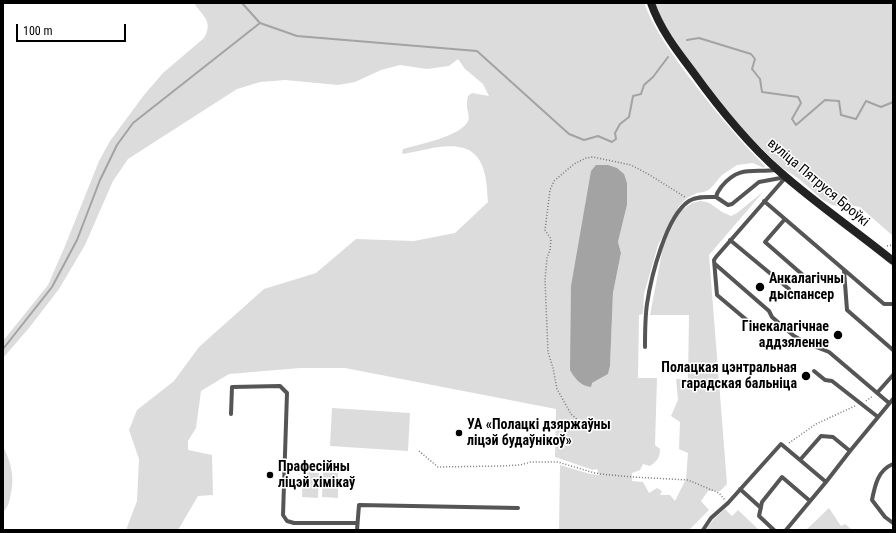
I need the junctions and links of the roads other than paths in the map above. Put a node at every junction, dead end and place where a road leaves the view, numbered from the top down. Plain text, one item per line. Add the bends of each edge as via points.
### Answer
1 (651, 3) edge
2 (778, 170) junction
3 (786, 176) junction
4 (716, 197) junction
5 (764, 201) junction
6 (786, 219) junction
7 (730, 240) junction
8 (893, 261) edge
9 (715, 264) junction
10 (844, 270) junction
11 (804, 276) dead end
12 (789, 289) dead end
13 (893, 304) edge
14 (755, 327) dead end
15 (645, 347) dead end
16 (893, 350) edge
17 (814, 371) dead end
18 (893, 375) edge
19 (877, 393) junction
20 (893, 399) edge
21 (890, 404) junction
22 (231, 414) dead end
23 (878, 417) junction
24 (850, 451) junction
25 (800, 460) junction
26 (893, 464) edge
27 (826, 482) junction
28 (740, 489) junction
29 (810, 501) junction
30 (518, 508) dead end
31 (761, 508) junction
32 (357, 523) junction
33 (893, 523) edge
34 (357, 530) edge
35 (703, 530) edge
36 (774, 530) edge
37 (786, 530) edge

1 - 2 main road, вуліца Пятруся Броўкі via 655,16 666,33 731,122
2 - 3 main road, вуліца Пятруся Броўкі
2 - 4 lane via 741,172 727,181
3 - 4 lane via 759,182 732,204 728,205
3 - 5 lane
3 - 8 main road, вуліца Пятруся Броўкі
4 - 15 lane via 690,200 676,215 660,246 647,304
5 - 6 lane
5 - 7 lane
6 - 10 lane
6 - 11 lane via 766,242
7 - 9 lane via 716,257
7 - 12 lane
9 - 14 lane via 717,295
9 - 19 lane via 770,311 772,317 794,336 828,352
10 - 13 lane via 884,304
10 - 16 lane via 847,310
17 - 23 lane via 825,380 832,381
18 - 19 lane
19 - 21 lane
20 - 21 lane
21 - 23 lane
22 - 32 lane via 232,387 280,386 287,393 283,515 287,521 294,523
23 - 24 lane
24 - 25 lane via 833,437 821,436
24 - 27 lane
25 - 27 lane
25 - 28 lane via 781,444
26 - 33 lane via 886,467 876,482 872,500
27 - 29 lane
28 - 31 lane
28 - 35 lane via 711,518
29 - 31 lane via 782,477 762,502
29 - 37 lane
30 - 32 lane via 359,505
31 - 36 lane via 759,516
32 - 34 lane

